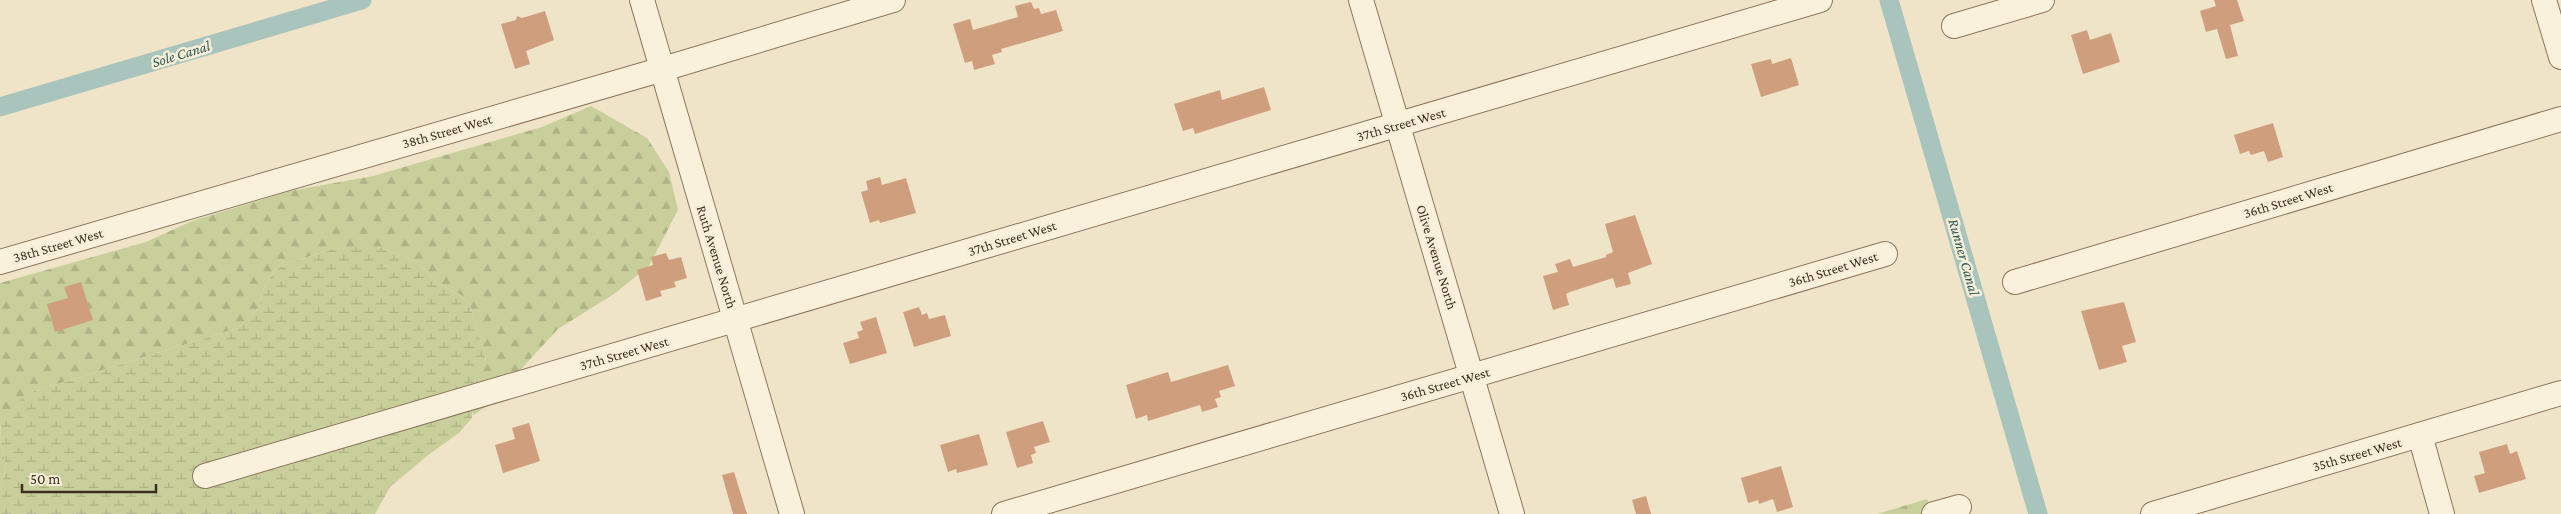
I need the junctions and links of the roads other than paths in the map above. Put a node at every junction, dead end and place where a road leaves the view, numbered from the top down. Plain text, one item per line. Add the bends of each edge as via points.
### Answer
1 (642, 0) edge
2 (893, 0) edge
3 (1361, 0) edge
4 (1820, 0) edge
5 (2042, 0) edge
6 (2544, 0) edge
7 (1954, 26) dead end
8 (2561, 57) edge
9 (663, 69) junction
10 (2561, 119) edge
11 (1397, 125) junction
12 (1886, 254) dead end
13 (0, 262) edge
14 (2015, 282) dead end
15 (736, 320) junction
16 (1472, 377) junction
17 (2561, 393) edge
18 (2420, 435) junction
19 (205, 476) dead end
20 (1959, 507) dead end
21 (792, 514) edge
22 (1004, 514) edge
23 (1512, 514) edge
24 (1934, 514) edge
25 (2153, 514) edge
26 (2442, 514) edge

1 - 9 street, Ruth Avenue North
2 - 9 street, 38th Street West
3 - 11 street, Olive Avenue North
4 - 11 street, 37th Street West
5 - 7 street
6 - 8 street
9 - 13 street, 38th Street West
9 - 15 street, Ruth Avenue North
10 - 14 street, 36th Street West
11 - 15 street, 37th Street West
11 - 16 street, Olive Avenue North
12 - 16 street, 36th Street West
15 - 19 street, 37th Street West
15 - 21 street, Ruth Avenue North
16 - 22 street, 36th Street West
16 - 23 street, Olive Avenue North
17 - 18 street, 35th Street West
18 - 25 street, 35th Street West
18 - 26 street
20 - 24 street

